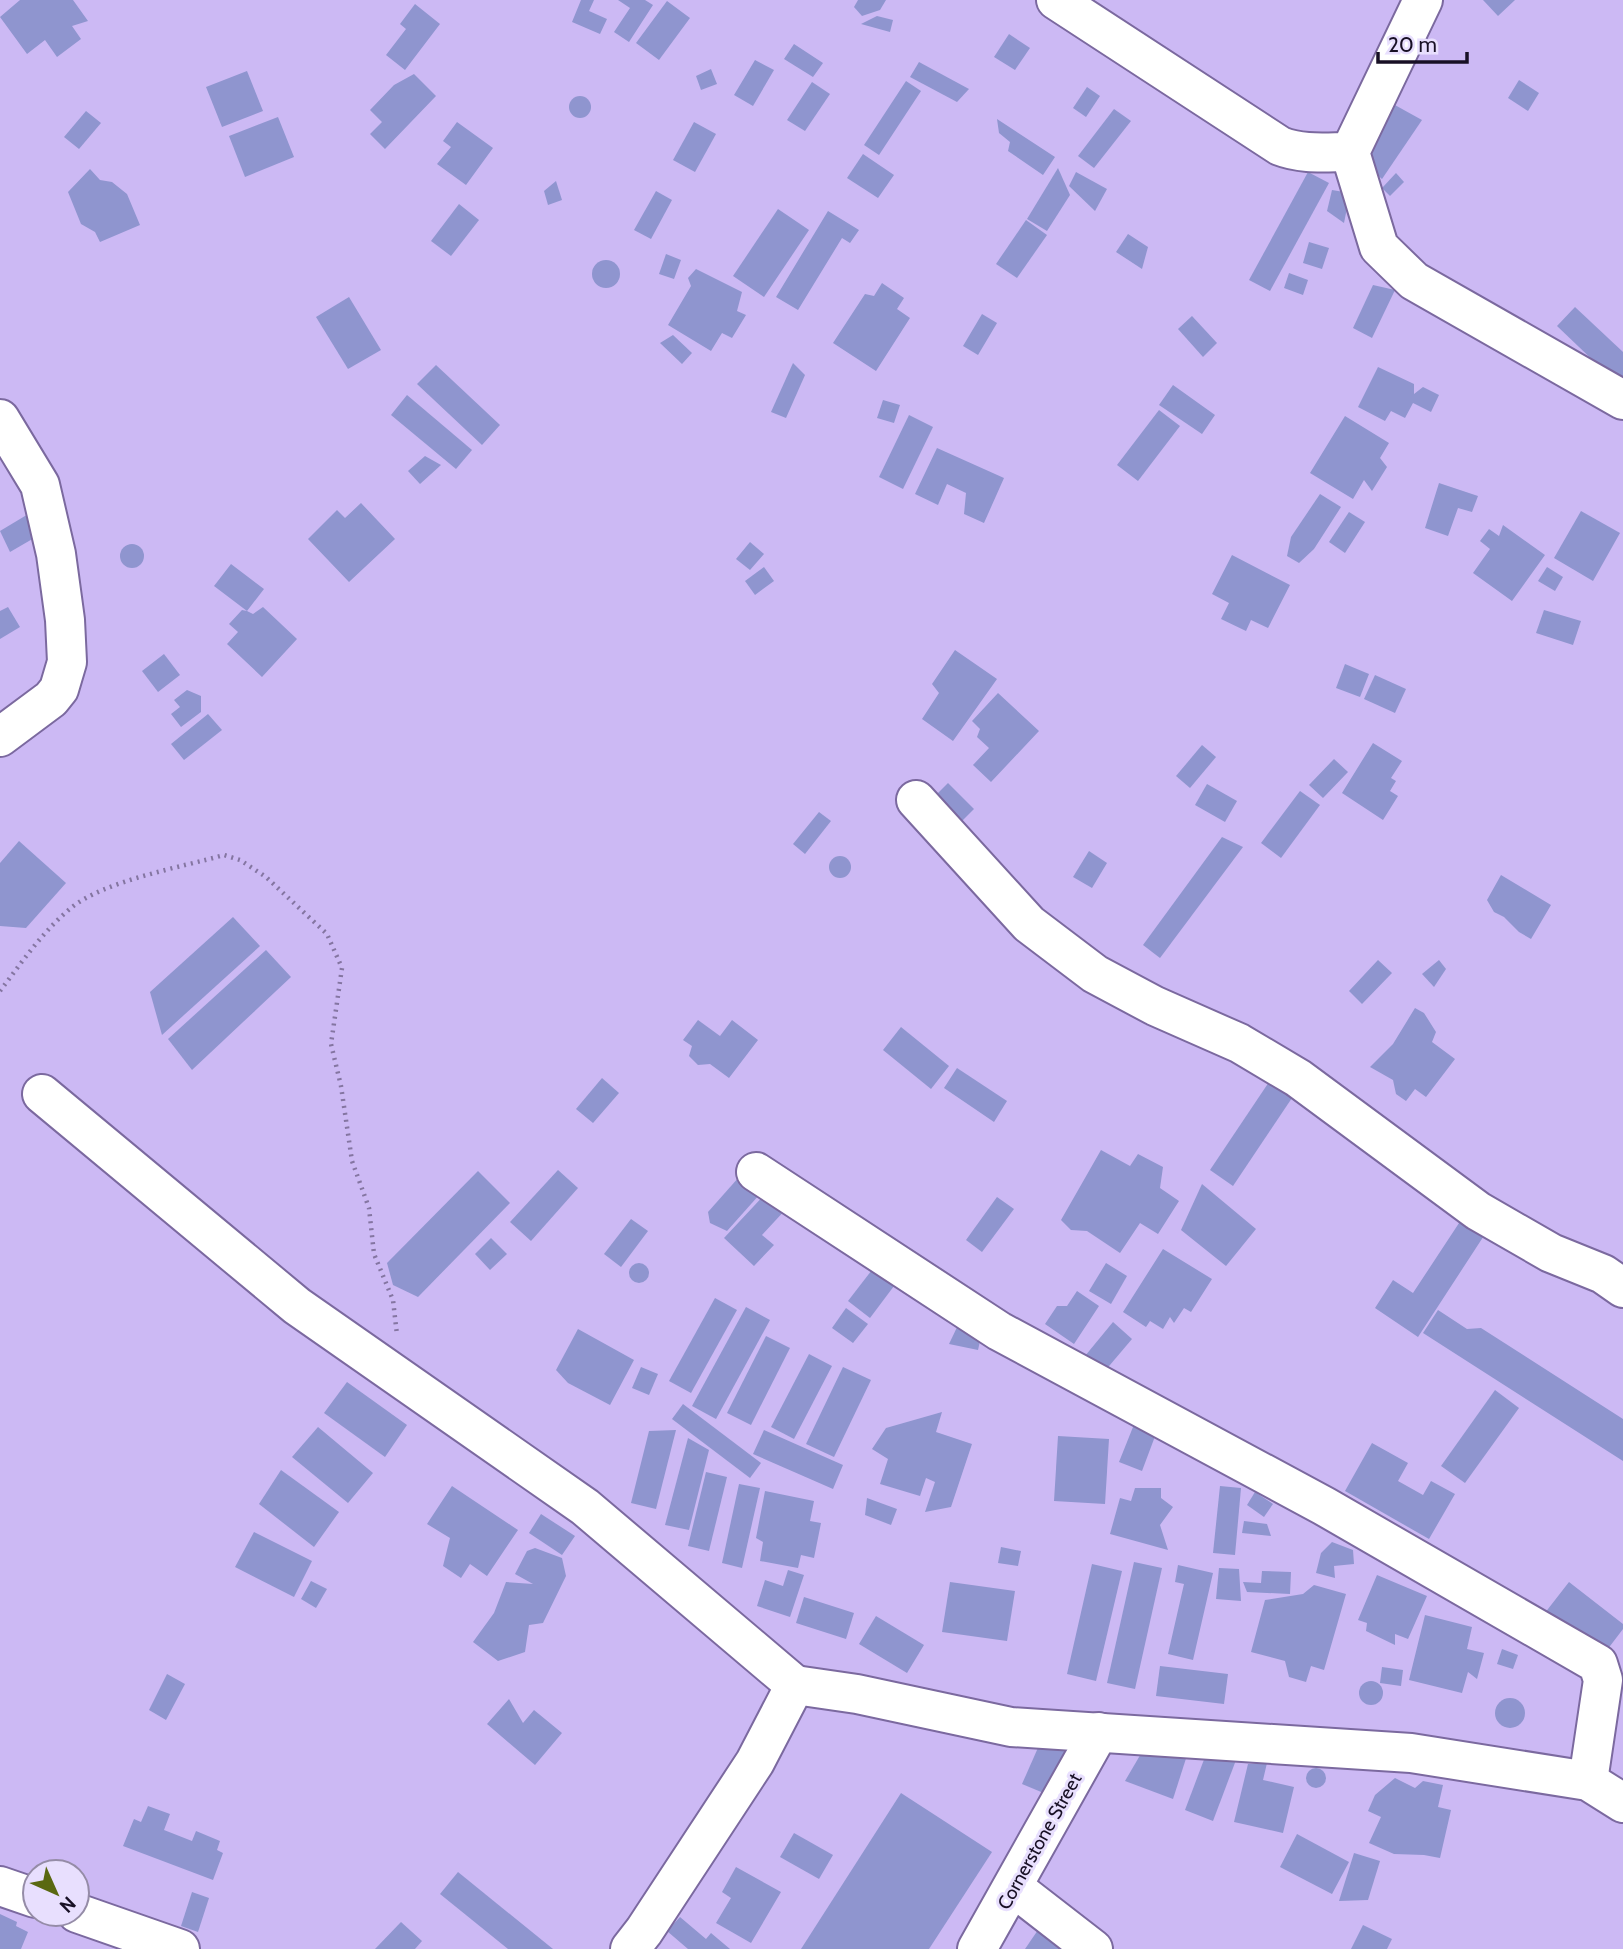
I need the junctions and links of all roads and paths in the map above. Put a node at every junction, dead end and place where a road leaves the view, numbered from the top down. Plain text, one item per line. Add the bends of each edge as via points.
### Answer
1 (1056, 0) edge
2 (1423, 0) edge
3 (1350, 152) junction
4 (1623, 400) edge
5 (0, 419) edge
6 (0, 737) edge
7 (916, 800) dead end
8 (0, 990) edge
9 (42, 1094) dead end
10 (756, 1172) dead end
11 (1623, 1288) edge
12 (402, 1378) junction
13 (795, 1685) junction
14 (1099, 1732) junction
15 (1588, 1781) junction
16 (1623, 1803) edge
17 (0, 1885) edge
18 (1013, 1888) junction
19 (21, 1893) edge
20 (91, 1918) edge
21 (180, 1949) edge
22 (629, 1949) edge
23 (977, 1949) edge
24 (1093, 1949) edge

1 - 3 street via 1280,146 1309,153
2 - 3 street
3 - 4 street via 1379,247 1414,281
5 - 6 street via 40,485 56,554 67,662 51,699
7 - 11 street via 1029,924 1095,974 1240,1044 1298,1078 1478,1211
8 - 12 path via 71,907 102,888 224,855 266,877 327,934 342,968 331,1044 352,1161 369,1208 374,1254 393,1300
9 - 12 street via 298,1306
10 - 15 street via 999,1331 1324,1506 1598,1664 1604,1680
12 - 13 street via 585,1507
13 - 14 street via 857,1693 1011,1727
13 - 22 street via 755,1762
14 - 15 street via 1411,1754
14 - 18 street, Cornerstone Street
15 - 16 street
17 - 19 street
18 - 23 street, Cornerstone Street
18 - 24 street
20 - 21 street

